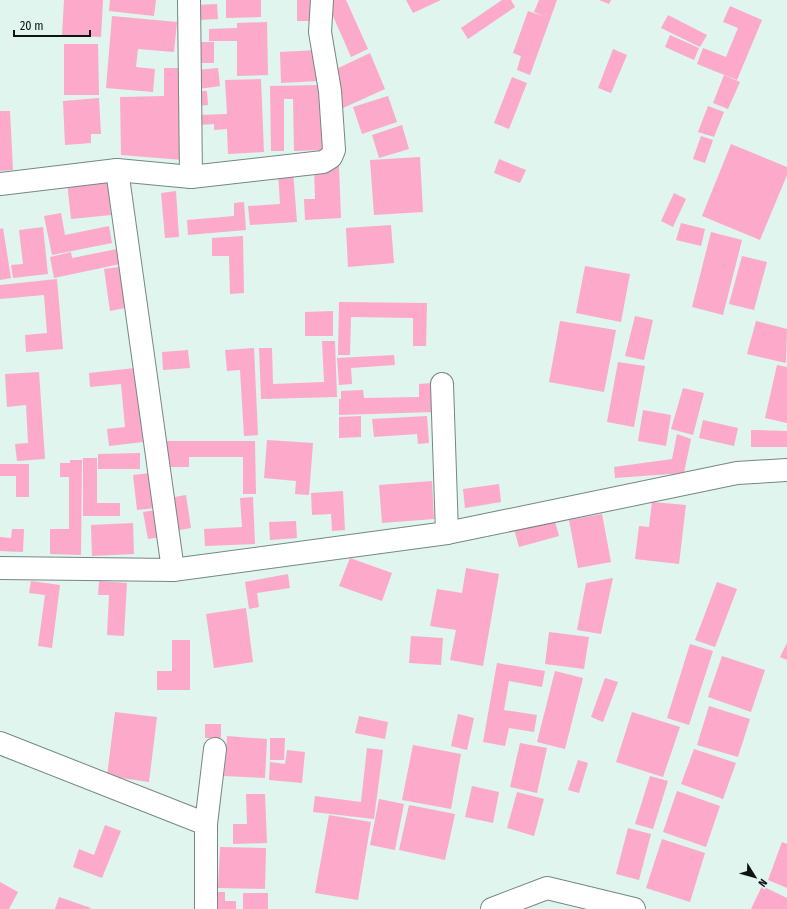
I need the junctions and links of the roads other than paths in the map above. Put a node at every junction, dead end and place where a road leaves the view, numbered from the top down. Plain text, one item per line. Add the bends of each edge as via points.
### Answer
1 (189, 0) edge
2 (322, 0) edge
3 (117, 170) junction
4 (191, 177) junction
5 (0, 184) edge
6 (442, 384) dead end
7 (787, 470) edge
8 (447, 533) junction
9 (0, 568) edge
10 (173, 570) junction
11 (0, 743) edge
12 (215, 749) dead end
13 (206, 824) junction
14 (206, 909) edge
15 (492, 909) edge
16 (634, 909) edge

1 - 4 street
2 - 4 street via 320,32 330,91 334,150 331,157 323,162
3 - 4 street
3 - 5 street
3 - 10 street
6 - 8 street
7 - 8 street via 737,473
8 - 10 street
9 - 10 street
11 - 13 street
12 - 13 street
13 - 14 street
15 - 16 street via 547,888

